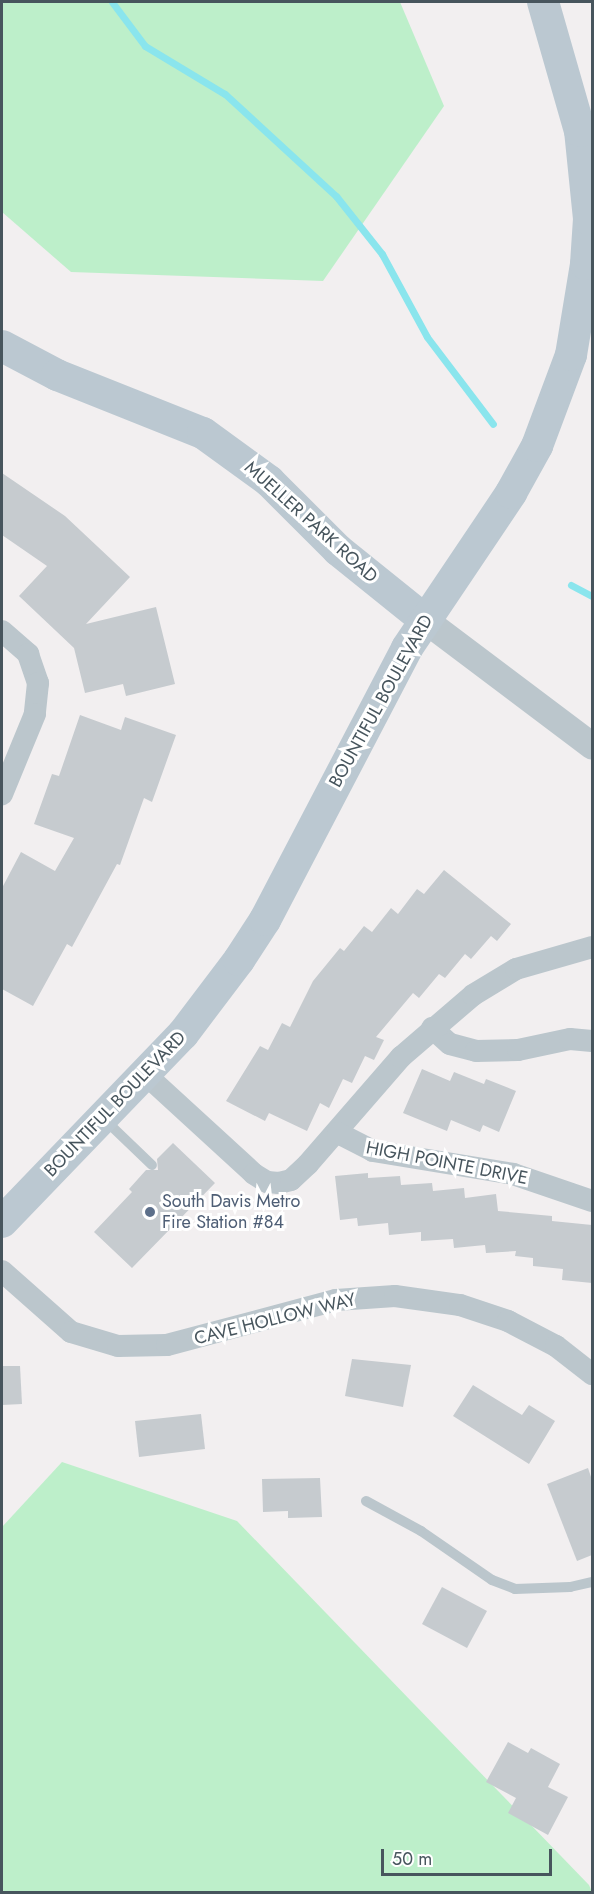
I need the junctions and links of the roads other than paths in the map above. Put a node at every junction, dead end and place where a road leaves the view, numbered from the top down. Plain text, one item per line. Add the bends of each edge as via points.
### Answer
1 (543, 2) edge
2 (2, 346) edge
3 (425, 620) junction
4 (2, 631) edge
5 (592, 746) edge
6 (2, 794) edge
7 (592, 947) edge
8 (432, 1028) junction
9 (592, 1041) edge
10 (145, 1074) junction
11 (103, 1118) junction
12 (338, 1133) junction
13 (152, 1165) dead end
14 (592, 1201) edge
15 (2, 1222) edge
16 (2, 1271) edge
17 (592, 1374) edge
18 (366, 1501) dead end
19 (592, 1582) edge

1 - 3 main road, BOUNTIFUL BOULEVARD via 572,93 587,175 586,264 573,343 537,447
2 - 3 main road, MUELLER PARK ROAD via 57,375 203,433 269,481 338,550
3 - 5 street, MUELLER PARK ROAD
3 - 10 main road, BOUNTIFUL BOULEVARD via 265,920 212,998
4 - 6 street via 28,654 36,676 38,699
7 - 8 street, HIGH POINTE DRIVE via 542,959 509,973 473,995
8 - 9 street via 450,1044 476,1051 518,1050 570,1039
8 - 12 street, HIGH POINTE DRIVE via 401,1057
10 - 11 main road, BOUNTIFUL BOULEVARD
10 - 12 street, HIGH POINTE DRIVE via 267,1182 291,1180
11 - 13 lane
11 - 15 main road, BOUNTIFUL BOULEVARD
12 - 14 street, HIGH POINTE DRIVE via 373,1151 513,1174
16 - 17 street, CAVE HOLLOW WAY via 71,1332 118,1346 167,1345 327,1302 395,1296 460,1305 508,1321 549,1342
18 - 19 lane via 507,1586 541,1589

